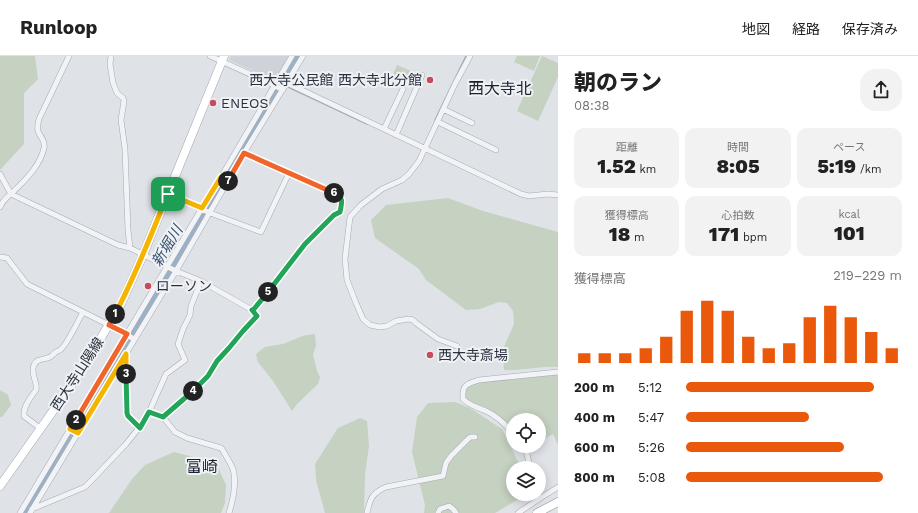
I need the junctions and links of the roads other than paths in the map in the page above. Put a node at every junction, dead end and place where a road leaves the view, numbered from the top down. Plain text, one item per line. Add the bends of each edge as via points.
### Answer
1 (69, 56) edge
2 (110, 56) edge
3 (210, 56) edge
4 (303, 56) edge
5 (470, 56) edge
6 (292, 57) edge
7 (223, 59) edge
8 (299, 61) junction
9 (422, 75) dead end
10 (286, 83) junction
11 (279, 87) junction
12 (403, 89) dead end
13 (443, 109) junction
14 (438, 122) junction
15 (472, 123) dead end
16 (384, 129) junction
17 (396, 135) junction
18 (425, 149) junction
19 (496, 150) dead end
20 (244, 153) junction
21 (289, 173) junction
22 (0, 174) edge
23 (225, 179) junction
24 (11, 194) junction
25 (168, 194) junction
26 (558, 195) edge
27 (2, 200) edge
28 (0, 207) edge
29 (202, 209) junction
30 (209, 212) junction
31 (340, 212) junction
32 (350, 217) junction
33 (130, 248) junction
34 (143, 255) junction
35 (0, 256) edge
36 (168, 267) junction
37 (175, 271) junction
38 (201, 281) junction
39 (252, 310) junction
40 (83, 312) junction
41 (109, 325) junction
42 (127, 335) junction
43 (134, 339) junction
44 (458, 346) dead end
45 (126, 354) junction
46 (558, 372) edge
47 (149, 412) junction
48 (163, 417) junction
49 (506, 425) edge
50 (140, 428) junction
51 (41, 429) junction
52 (74, 431) junction
53 (475, 437) dead end
54 (0, 486) edge
55 (558, 487) edge
56 (546, 492) edge
57 (33, 500) junction
58 (533, 501) edge
59 (558, 502) edge
60 (31, 511) edge
61 (20, 513) edge
62 (229, 513) edge
63 (367, 513) edge
64 (438, 513) edge
65 (456, 513) edge
66 (518, 513) edge
67 (537, 513) edge

1 - 24 street via 37,126 45,144 42,154 32,173
2 - 33 street via 112,83 124,102 121,120
3 - 7 street
4 - 8 street
5 - 13 street
6 - 8 street
6 - 11 street
7 - 11 street
7 - 25 main road, 西大寺山陽線
8 - 10 street
9 - 17 street
10 - 11 street
10 - 16 street
11 - 20 street
11 - 23 street
12 - 16 street
13 - 14 street
13 - 15 street
14 - 18 street
14 - 19 street
16 - 17 street
17 - 18 street
18 - 26 street via 520,194
18 - 32 street via 409,174 382,189
20 - 21 street
20 - 23 street
21 - 30 street via 261,232
21 - 31 street via 339,195 342,199
22 - 24 street
23 - 29 street
23 - 30 street
24 - 27 street
24 - 33 street via 118,245
25 - 29 street
25 - 34 main road, 西大寺山陽線
27 - 28 street
29 - 30 street
29 - 36 street
30 - 37 street
31 - 32 street
31 - 39 street via 305,244
32 - 44 street via 345,259 347,280 363,318 370,325 380,328 396,321 413,320 438,339
33 - 34 street
34 - 36 street
34 - 41 main road, 西大寺山陽線
35 - 40 street via 7,258 27,284
36 - 37 street
36 - 42 street
37 - 38 street
37 - 43 street
38 - 39 street
38 - 47 street via 178,344 185,360 166,374
39 - 48 street via 257,316 217,361 208,376
40 - 41 street
40 - 51 street via 62,349 34,365 36,390 23,413
41 - 42 street
41 - 51 main road, 西大寺山陽線 via 82,370
42 - 43 street
42 - 52 street
43 - 45 street
45 - 50 street via 127,413
45 - 52 street
46 - 49 street via 467,383 462,390 463,399
47 - 48 street
47 - 50 street
48 - 62 street via 175,432 222,449 235,478
50 - 60 street via 85,487
51 - 54 main road, 西大寺山陽線
52 - 57 street
52 - 57 street
53 - 63 street via 470,437 451,456 446,463 443,476 386,486 369,502
55 - 56 street
57 - 60 street
57 - 61 street
58 - 66 street
59 - 67 main road
64 - 65 street via 440,509 449,506

